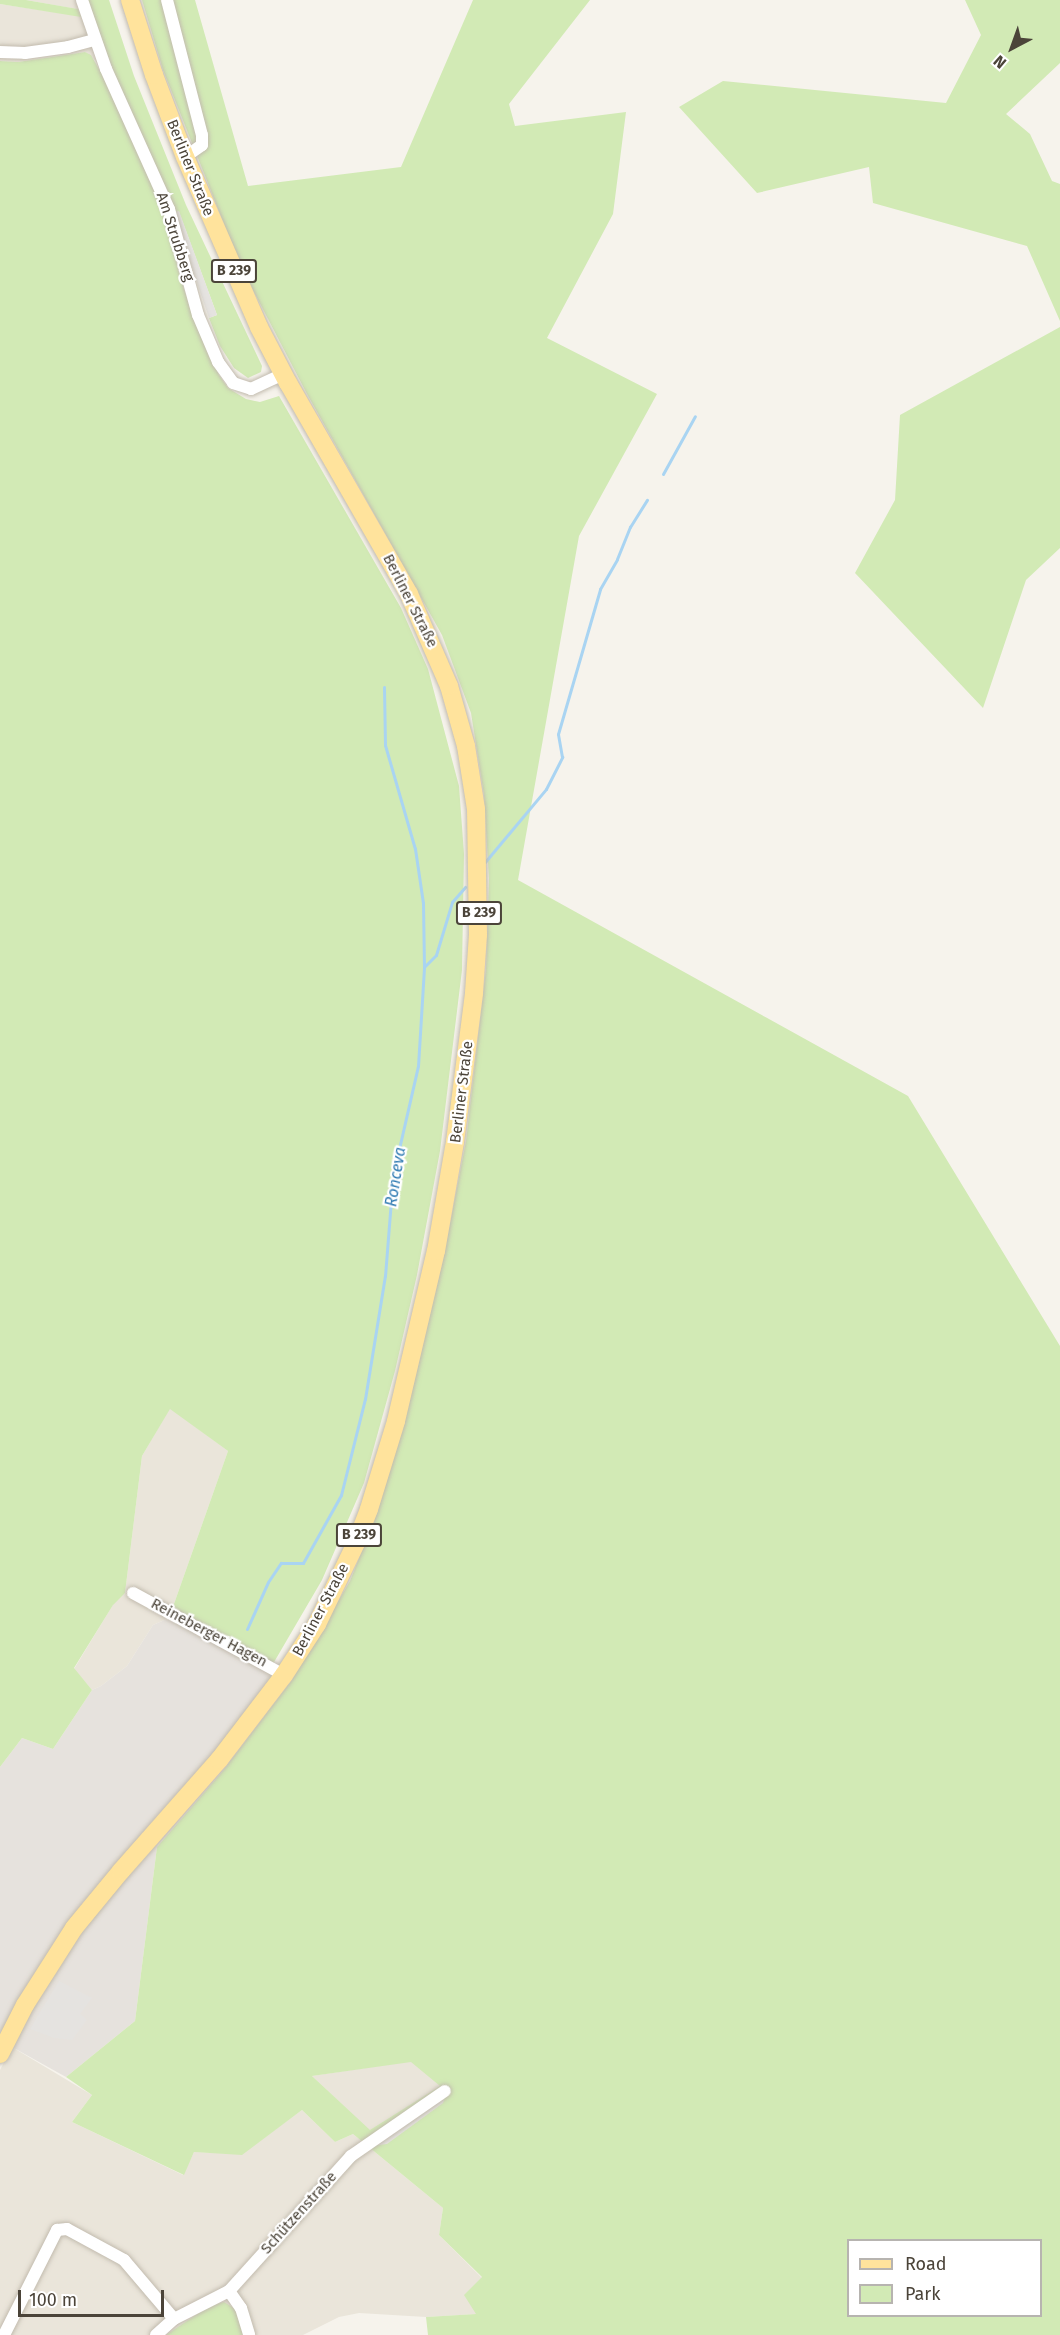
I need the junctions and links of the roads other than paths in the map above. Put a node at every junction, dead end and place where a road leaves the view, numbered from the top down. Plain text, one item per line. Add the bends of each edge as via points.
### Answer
1 (82, 0) edge
2 (130, 0) edge
3 (167, 0) edge
4 (94, 40) junction
5 (0, 52) edge
6 (184, 157) junction
7 (283, 374) junction
8 (133, 1593) dead end
9 (284, 1675) junction
10 (0, 2054) edge
11 (445, 2091) dead end
12 (229, 2290) junction
13 (174, 2319) junction
14 (4, 2335) edge
15 (156, 2335) edge
16 (249, 2335) edge

1 - 4 street, Am Strubberg
2 - 6 main road, Berliner Straße / B 239
3 - 6 street via 202,135 202,145
4 - 5 street via 25,53
4 - 7 street, Am Strubberg via 169,209 198,315 218,362 233,383 250,389
6 - 7 main road, Berliner Straße / B 239
7 - 9 main road, Berliner Straße / B 239 via 409,594 437,654 466,746 476,809 479,877 474,993 457,1130 421,1317 396,1421 369,1509 340,1579
8 - 9 street, Reineberger Hagen
9 - 10 main road, Berliner Straße / B 239 via 219,1760 74,1928
11 - 12 street, Schützenstraße via 351,2156
12 - 13 street, Schützenstraße
12 - 16 street via 241,2308
13 - 14 street via 124,2260 67,2229 57,2230
13 - 15 street, Schützenstraße

